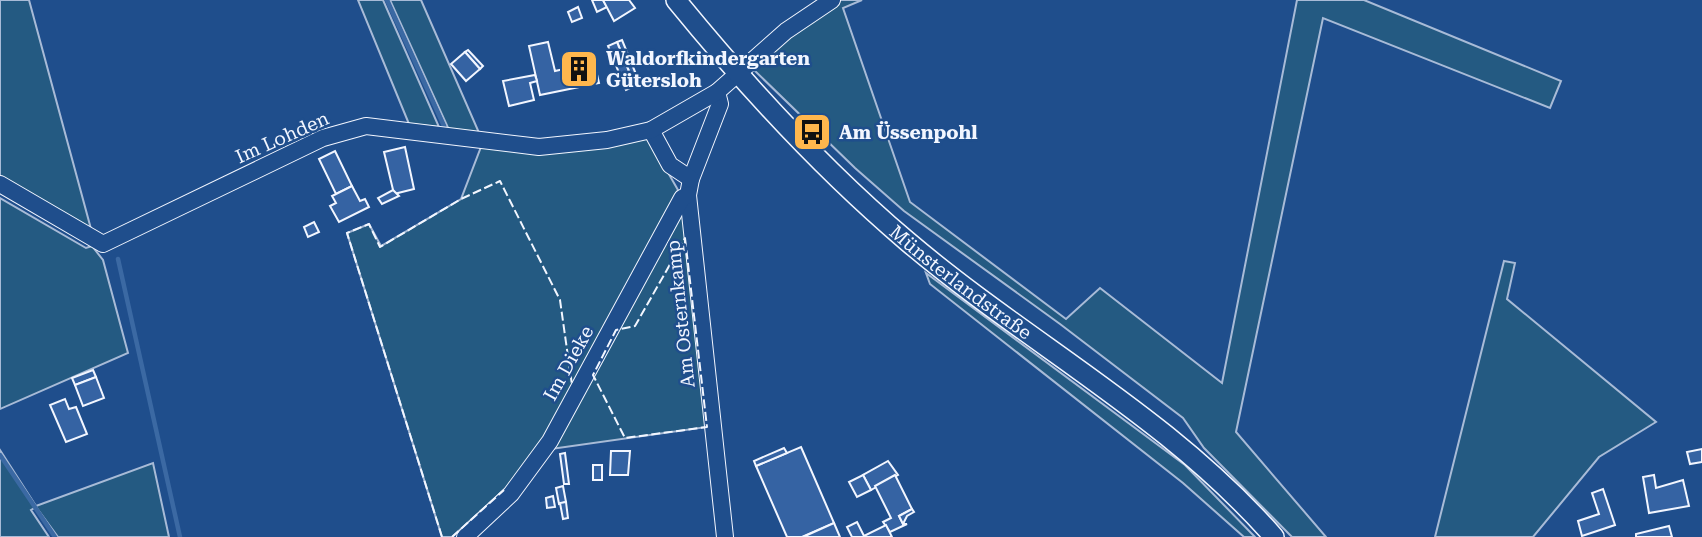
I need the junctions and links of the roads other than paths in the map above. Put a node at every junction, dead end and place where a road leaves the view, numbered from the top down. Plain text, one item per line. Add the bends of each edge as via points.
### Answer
1 (676, 0) edge
2 (832, 0) edge
3 (737, 74) junction
4 (717, 92) junction
5 (650, 130) junction
6 (691, 179) junction
7 (0, 184) edge
8 (688, 195) junction
9 (465, 537) edge
10 (725, 537) edge
11 (1274, 537) edge

1 - 3 main road, Münsterlandstraße
2 - 3 street via 786,31
3 - 4 street, Im Lohden
3 - 11 main road, Münsterlandstraße via 821,163 908,242 1192,456
4 - 5 street, Im Lohden
4 - 6 street, Am Osternkamp via 720,104
5 - 6 street via 670,165
5 - 7 street, Im Lohden via 539,147 366,126 323,138 103,244
6 - 8 street, Am Osternkamp
8 - 9 street, Im Dieke via 682,198 550,441 511,494
8 - 10 street, Am Osternkamp

